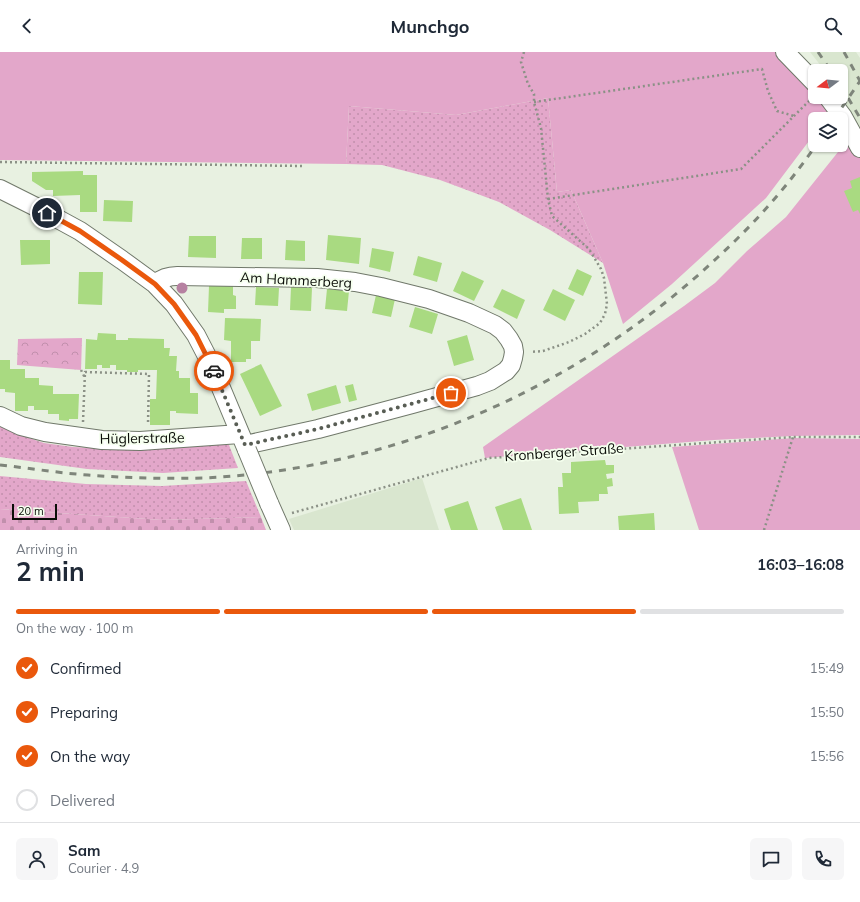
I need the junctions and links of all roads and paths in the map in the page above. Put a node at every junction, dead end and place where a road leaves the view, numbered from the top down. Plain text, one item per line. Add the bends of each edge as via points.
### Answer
1 (524, 52) edge
2 (785, 52) edge
3 (808, 76) edge
4 (534, 102) junction
5 (808, 103) edge
6 (833, 104) edge
7 (795, 116) junction
8 (860, 148) edge
9 (0, 162) edge
10 (302, 166) dead end
11 (0, 189) edge
12 (548, 199) junction
13 (155, 284) junction
14 (514, 352) joint
15 (543, 352) dead end
16 (81, 370) dead end
17 (85, 378) junction
18 (0, 416) edge
19 (793, 437) junction
20 (860, 437) edge
21 (83, 438) junction
22 (148, 441) junction
23 (244, 443) junction
24 (275, 517) edge
25 (764, 530) edge

1 - 4 path via 521,62 534,94
2 - 3 street
4 - 7 path via 762,69 777,111
4 - 12 path via 541,128
5 - 7 path
6 - 8 street
7 - 12 path via 741,169
9 - 10 path
11 - 13 street via 80,231
12 - 15 path via 552,216 589,249 601,269 607,304 600,323 585,334
13 - 14 street, Am Hammerberg via 168,276 317,278 355,282 429,299 469,313 503,331
13 - 23 street via 174,304 196,335
14 - 23 street, Hüglerstraße via 511,365 506,371 477,386 318,429
16 - 17 path
17 - 21 path
17 - 22 path via 85,372 149,374
18 - 21 street, Hüglerstraße via 22,426
19 - 20 path, Kronberger Straße
19 - 24 path, Kronberger Straße via 489,458
19 - 25 path
21 - 22 street, Hüglerstraße
22 - 23 street, Hüglerstraße
23 - 24 street, bridge

